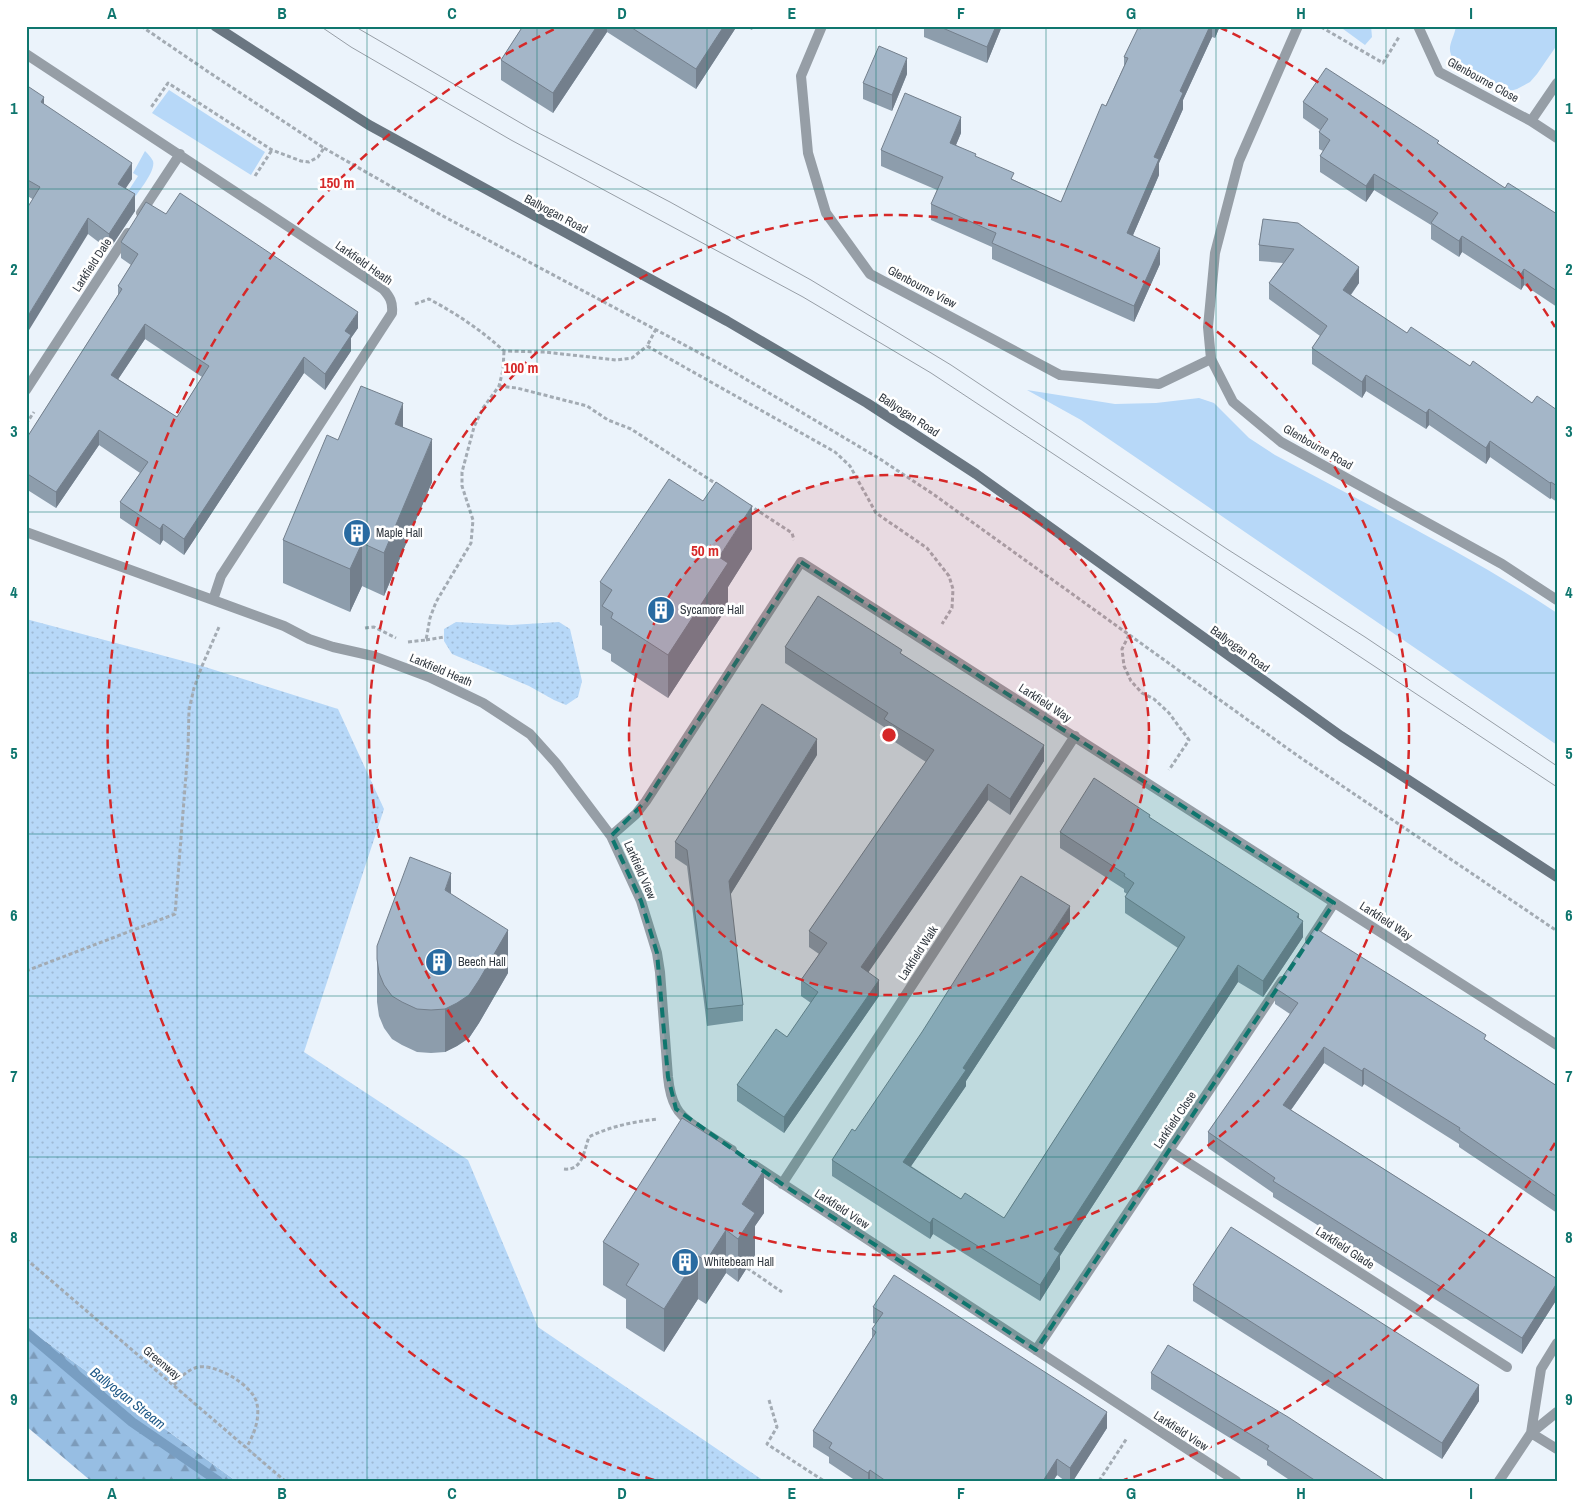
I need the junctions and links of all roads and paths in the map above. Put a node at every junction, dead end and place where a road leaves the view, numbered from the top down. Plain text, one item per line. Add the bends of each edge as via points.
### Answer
1 (141, 26) edge
2 (215, 26) edge
3 (822, 26) edge
4 (1298, 26) edge
5 (1321, 26) edge
6 (1330, 26) edge
7 (1418, 26) edge
8 (1326, 29) junction
9 (1401, 34) dead end
10 (26, 54) edge
11 (1557, 83) edge
12 (1531, 121) junction
13 (138, 127) junction
14 (1557, 138) edge
15 (324, 148) junction
16 (272, 150) junction
17 (180, 154) junction
18 (265, 161) dead end
19 (392, 312) junction
20 (656, 329) junction
21 (647, 346) junction
22 (504, 351) junction
23 (1211, 359) junction
24 (499, 386) junction
25 (26, 390) edge
26 (720, 486) edge
27 (744, 502) edge
28 (26, 532) edge
29 (801, 562) junction
30 (213, 600) junction
31 (1557, 600) edge
32 (1129, 635) junction
33 (444, 637) dead end
34 (426, 640) junction
35 (930, 644) junction
36 (351, 651) junction
37 (1075, 736) junction
38 (1156, 789) junction
39 (611, 836) junction
40 (1557, 877) edge
41 (1334, 903) junction
42 (1557, 931) edge
43 (1302, 952) edge
44 (1290, 969) edge
45 (26, 971) edge
46 (1557, 1045) edge
47 (659, 1118) dead end
48 (1170, 1151) junction
49 (564, 1169) dead end
50 (782, 1184) junction
51 (26, 1259) edge
52 (747, 1268) edge
53 (782, 1292) dead end
54 (1557, 1343) edge
55 (1036, 1350) junction
56 (1507, 1367) dead end
57 (174, 1385) junction
58 (769, 1400) dead end
59 (1557, 1412) edge
60 (1531, 1433) junction
61 (1128, 1435) dead end
62 (246, 1448) junction
63 (1557, 1450) edge
64 (285, 1481) edge
65 (824, 1481) edge
66 (1099, 1481) edge
67 (1236, 1481) edge
68 (1499, 1481) edge

1 - 15 path
2 - 40 street, Ballyogan Road via 369,125 718,316 867,403 976,474 1341,736
3 - 23 street, Glenbourne View via 801,76 808,153 826,214 870,274 1060,375 1159,384
4 - 23 street, Glenbourne Road via 1239,161 1215,253 1208,327
5 - 8 path
6 - 8 path
7 - 12 street, Glenbourne Close via 1439,72
8 - 9 path via 1383,63
10 - 13 street, Larkfield Heath
11 - 12 street
12 - 14 street, Glenbourne Close
13 - 16 path via 168,82
13 - 17 street, Larkfield Heath
15 - 16 path via 310,162
15 - 20 path
16 - 18 path
17 - 19 street, Larkfield Heath via 383,289 390,296
17 - 25 street, Larkfield Dale
19 - 22 path via 429,299 485,333
19 - 30 street via 221,576
20 - 21 path
20 - 32 path via 880,459
21 - 22 path via 632,358 616,360
21 - 35 path via 835,452 850,466 876,514 927,548 949,576 953,589 952,608
22 - 24 path
23 - 31 street, Glenbourne Road via 1233,402 1281,442 1502,564
24 - 26 path via 587,406 608,420 632,429
24 - 34 path via 474,427 462,472 462,486 473,520 471,543 436,602
27 - 29 path via 792,533
28 - 30 street, Larkfield Heath
29 - 35 street, Larkfield Way
29 - 39 street via 646,801
30 - 36 street, Larkfield Heath via 284,626 309,639
30 - 45 path via 220,625 202,666 189,710 175,914
32 - 38 path via 1122,649 1130,682 1170,713 1188,740
32 - 42 path via 1298,756
33 - 34 path
34 - 36 path via 403,642 374,627 357,633
35 - 37 street, Larkfield Way
36 - 39 street, Larkfield Heath via 429,677 484,703 530,734 556,762
37 - 38 street, Larkfield Way
37 - 50 street, Larkfield Walk
38 - 41 street, Larkfield Way
39 - 50 street, Larkfield View via 641,901 657,952 668,1082 674,1104 684,1118
41 - 43 street
41 - 46 street, Larkfield Way
44 - 48 street, Larkfield Close
47 - 49 path via 624,1123 589,1137 577,1167
48 - 55 street, Larkfield Close
48 - 56 street, Larkfield Glade
50 - 55 street, Larkfield View
51 - 57 path, Greenway
52 - 53 path
54 - 60 street via 1541,1369
55 - 67 street, Larkfield View
57 - 62 path, Greenway
57 - 62 path via 190,1370 208,1366 246,1386 257,1402 257,1420
58 - 65 path via 777,1428 767,1444
59 - 60 street
60 - 63 street
60 - 68 street
61 - 66 path
62 - 64 path, Greenway

